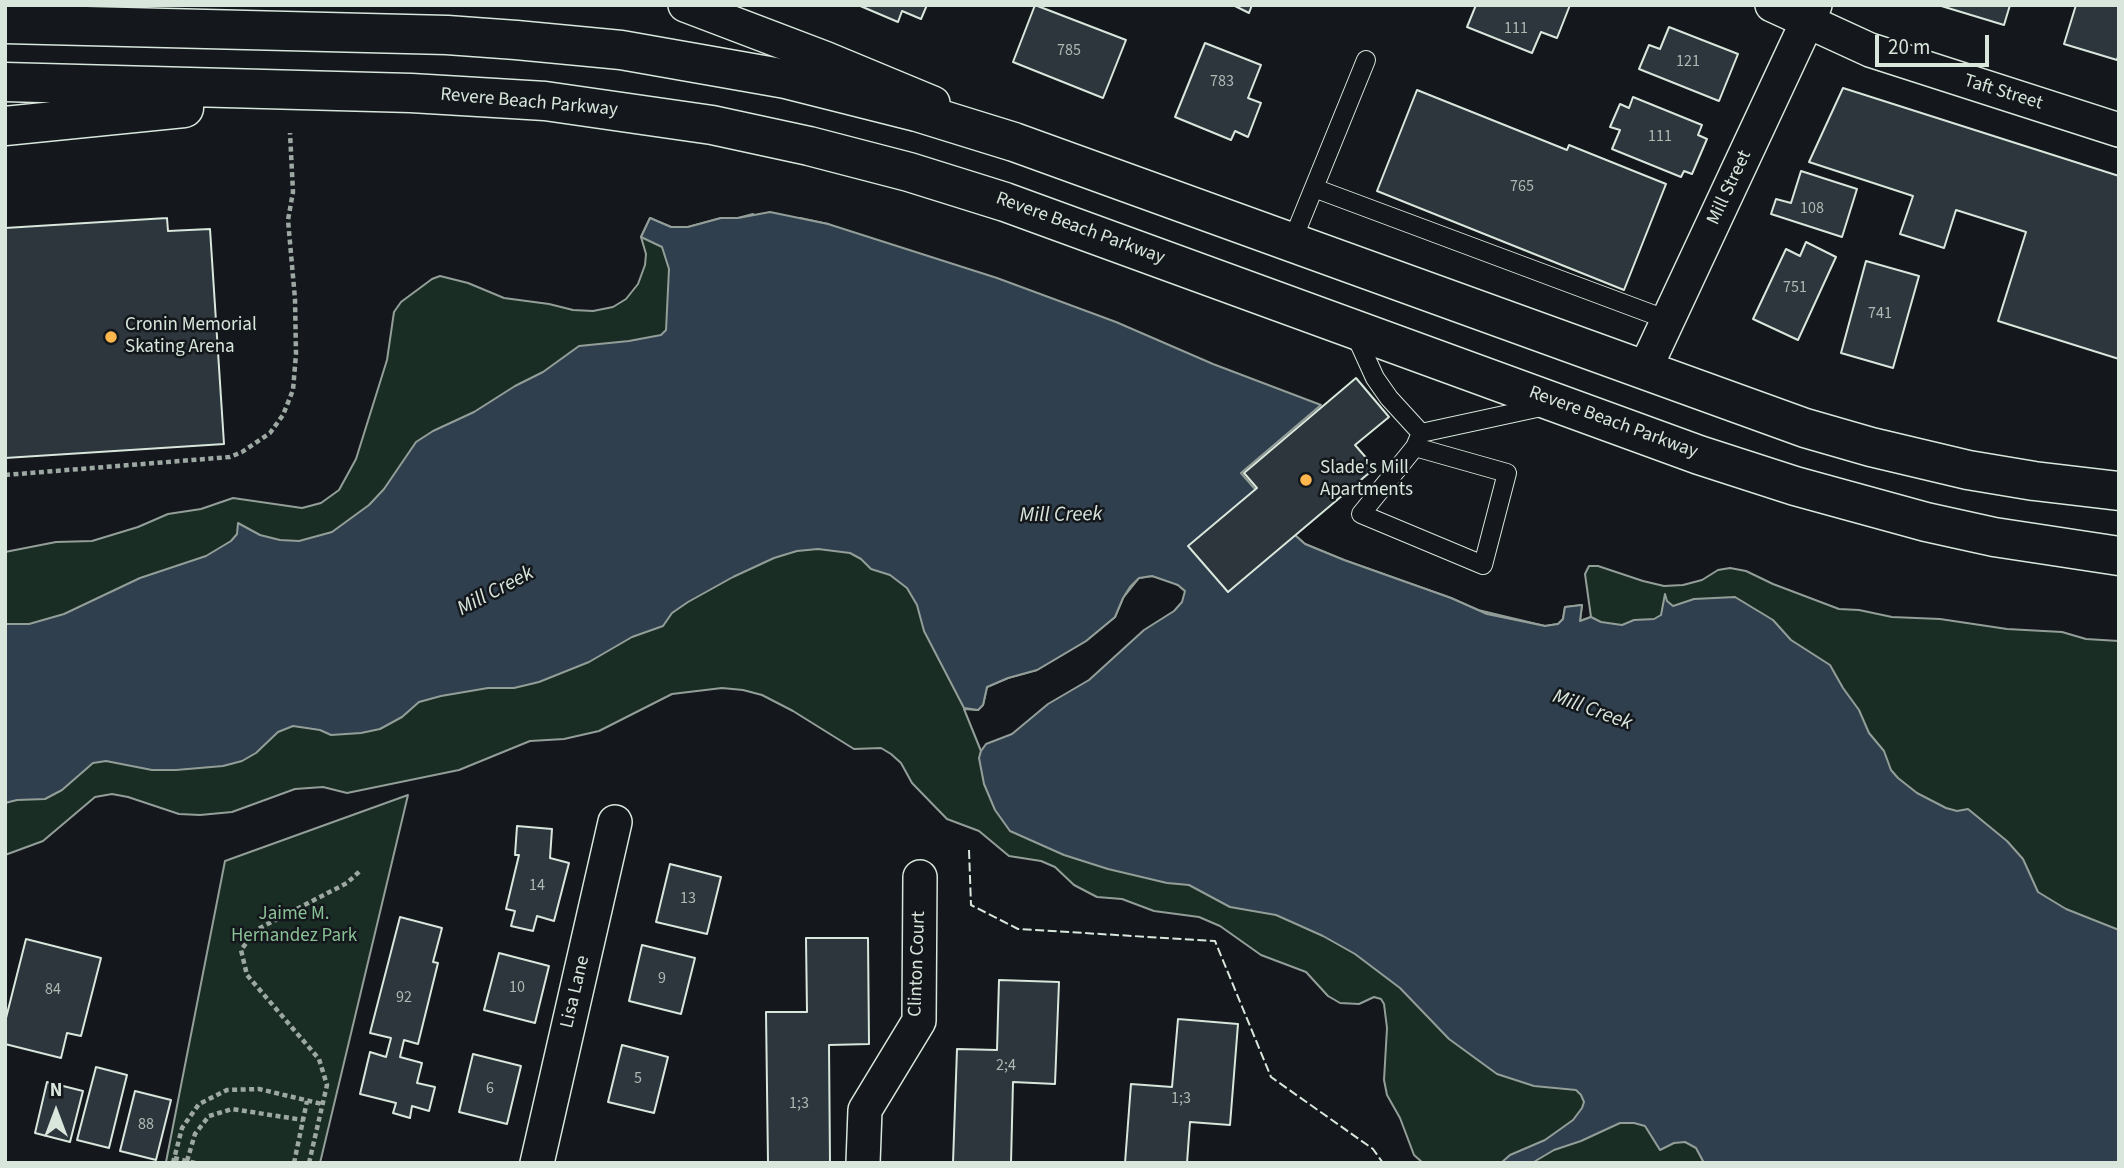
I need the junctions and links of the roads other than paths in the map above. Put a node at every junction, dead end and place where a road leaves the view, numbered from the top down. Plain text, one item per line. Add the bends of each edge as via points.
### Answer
1 (685, 5) edge
2 (1772, 5) edge
3 (1812, 14) edge
4 (5, 24) edge
5 (1366, 60) dead end
6 (5, 82) edge
7 (346, 91) junction
8 (5, 126) edge
9 (2119, 130) edge
10 (1077, 165) junction
11 (1314, 188) junction
12 (1291, 244) junction
13 (1668, 320) junction
14 (1352, 327) junction
15 (1644, 371) junction
16 (1559, 403) junction
17 (1418, 440) junction
18 (2119, 491) edge
19 (2119, 556) edge
20 (615, 822) dead end
21 (920, 877) dead end
22 (537, 1163) edge
23 (863, 1163) edge

1 - 10 street via 874,78
2 - 3 street, Taft Street
3 - 9 street, Taft Street via 1870,50
3 - 13 street, Mill Street
4 - 10 highway via 447,35 621,50 827,89 917,112
5 - 11 lane
6 - 7 highway, Revere Beach Parkway
7 - 8 highway
7 - 14 highway, Revere Beach Parkway via 579,105 712,125 821,149 984,195
10 - 12 highway
11 - 12 lane
11 - 13 lane
12 - 15 highway
13 - 15 street, Mill Street
14 - 16 highway, Revere Beach Parkway
14 - 17 lane via 1375,378
15 - 18 highway via 1882,450 2012,478
16 - 17 lane
16 - 19 highway, Revere Beach Parkway via 1710,459 1859,505 1994,537
17 - 17 lane via 1361,514 1483,565 1507,473
20 - 22 street, Lisa Lane
21 - 23 street, Clinton Court via 919,1021 865,1110

